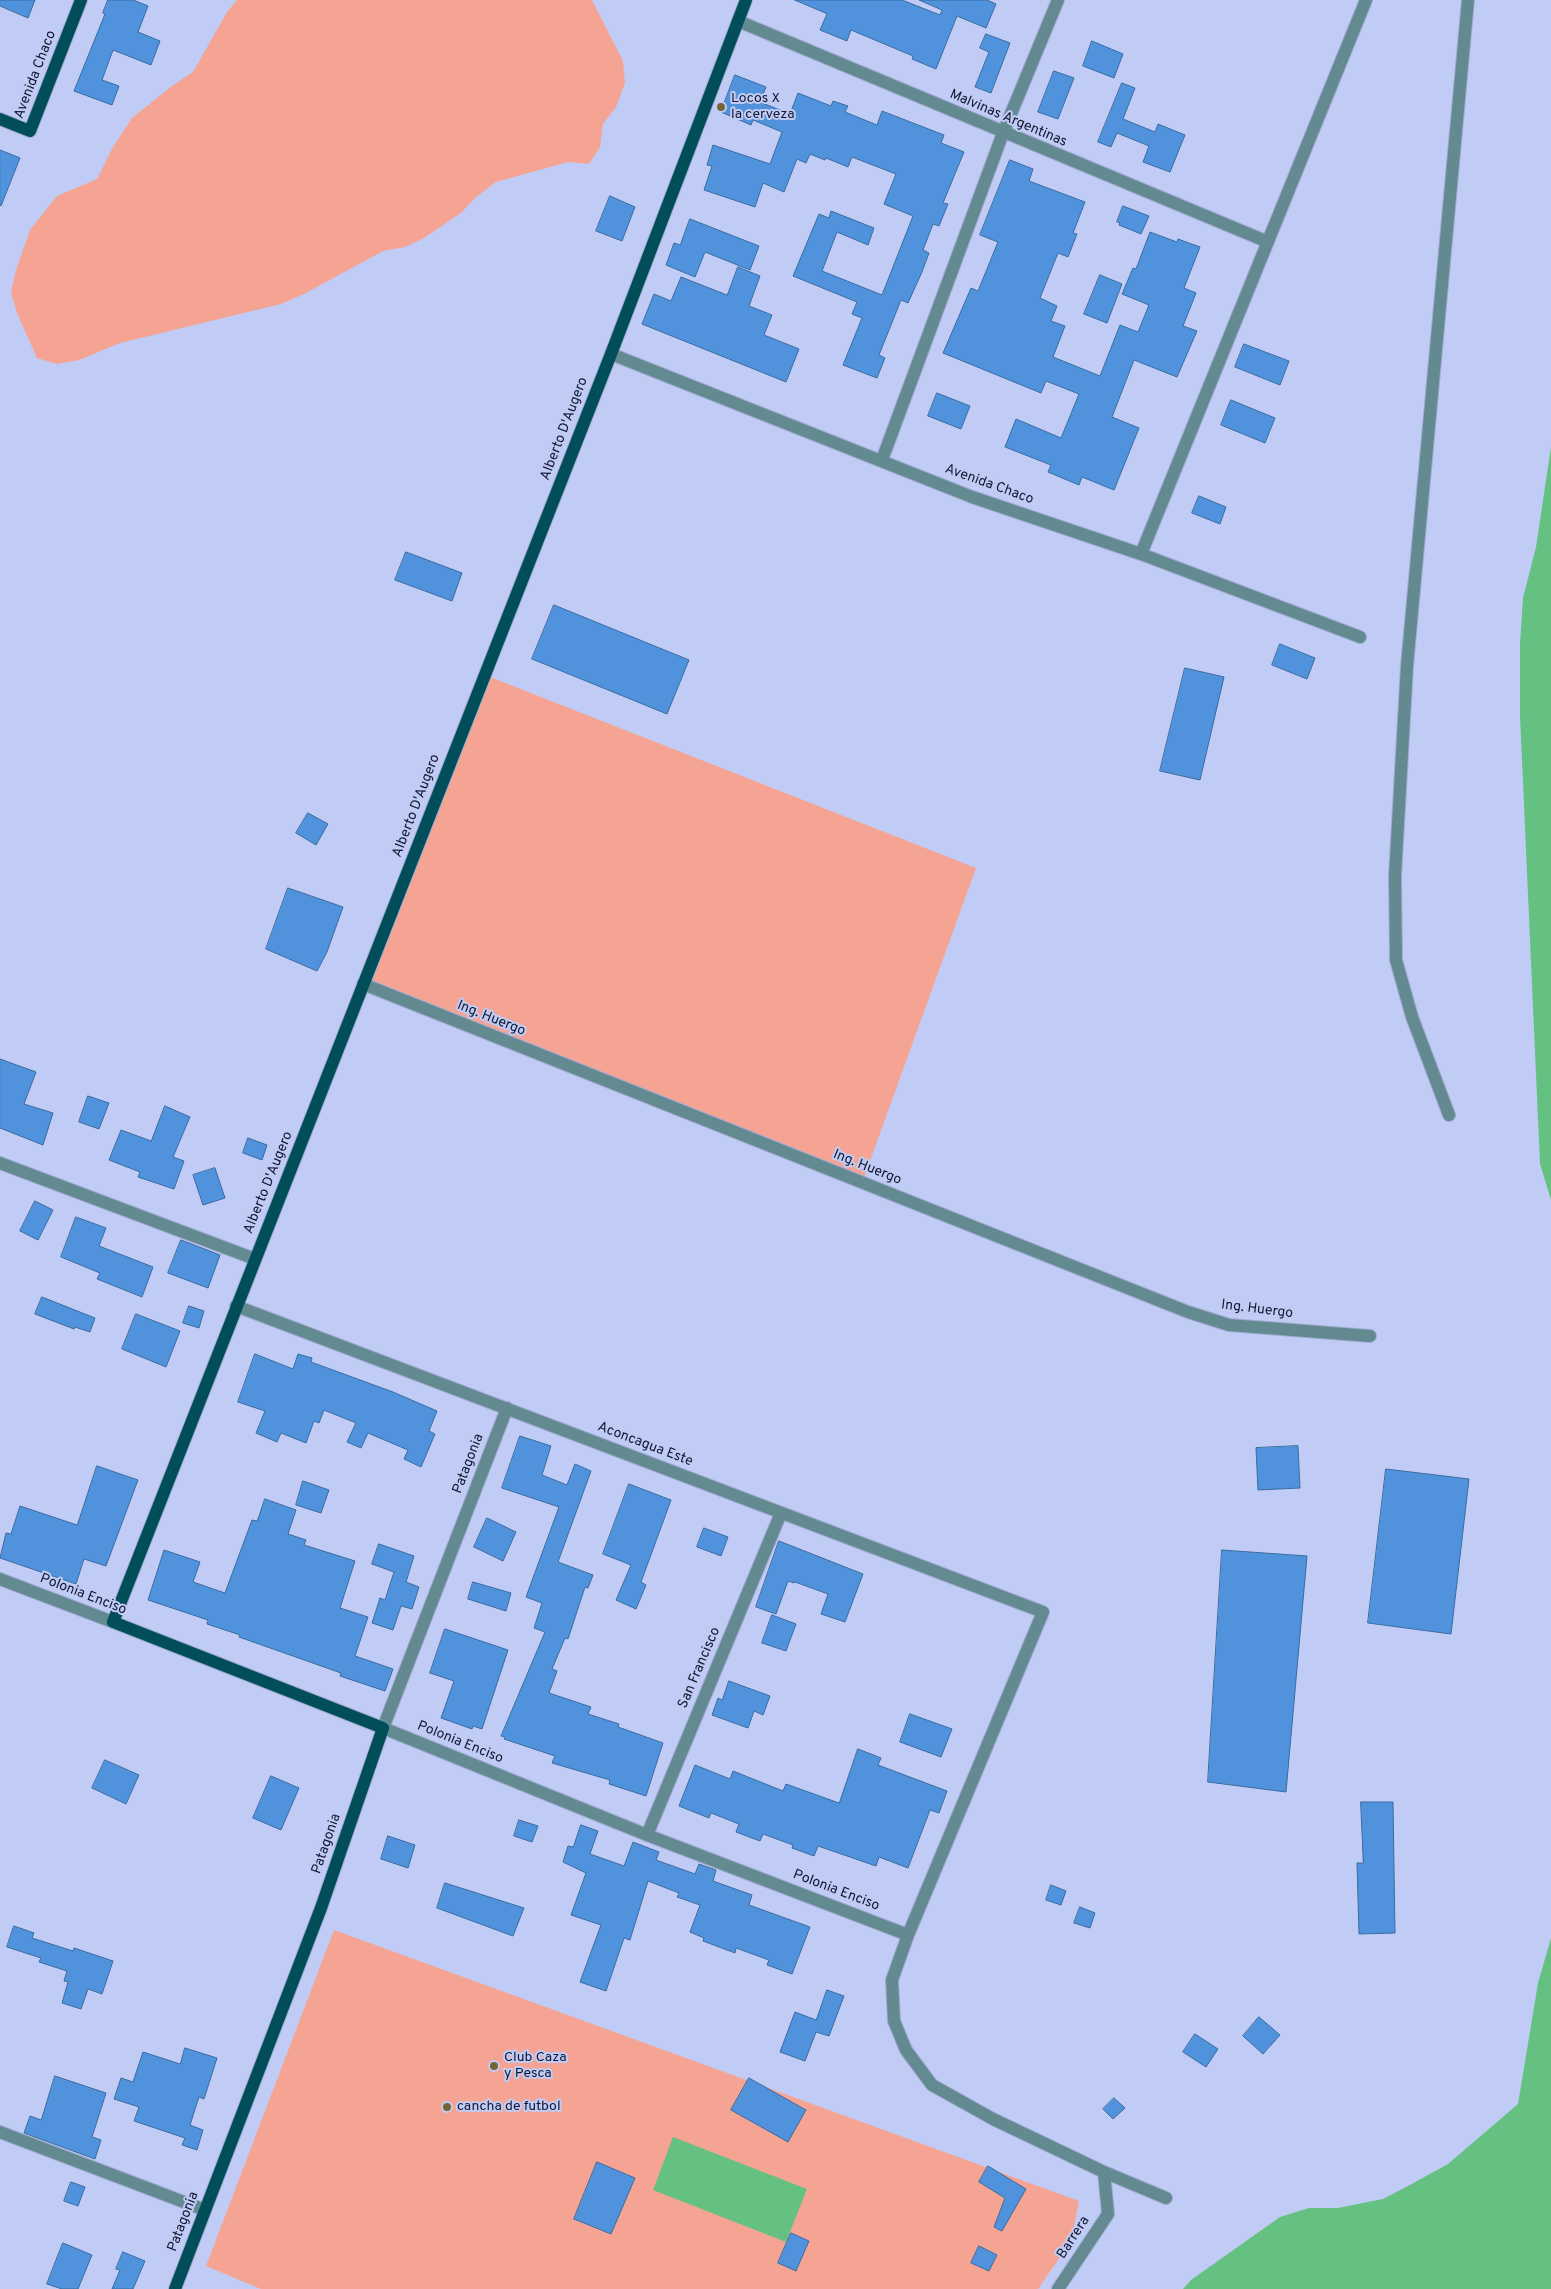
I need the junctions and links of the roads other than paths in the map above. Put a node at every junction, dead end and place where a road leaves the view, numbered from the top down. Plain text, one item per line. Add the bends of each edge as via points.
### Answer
1 (81, 0) edge
2 (746, 0) edge
3 (1058, 0) edge
4 (1366, 0) edge
5 (1468, 0) edge
6 (738, 21) junction
7 (0, 119) edge
8 (1003, 133) junction
9 (1268, 242) junction
10 (611, 354) junction
11 (882, 460) junction
12 (1141, 554) junction
13 (1360, 637) dead end
14 (363, 984) junction
15 (1449, 1115) dead end
16 (0, 1163) edge
17 (255, 1259) junction
18 (236, 1306) junction
19 (1370, 1336) dead end
20 (507, 1408) junction
21 (781, 1513) junction
22 (0, 1579) edge
23 (113, 1622) junction
24 (383, 1728) junction
25 (647, 1835) junction
26 (908, 1935) junction
27 (0, 2132) edge
28 (1104, 2172) junction
29 (1166, 2198) dead end
30 (205, 2210) junction
31 (175, 2289) edge
32 (1058, 2289) edge

1 - 7 main road, Avenida Chaco via 30,131
2 - 6 main road, Alberto D'Augero
3 - 8 street
4 - 9 street
5 - 15 street via 1407,666 1395,876 1396,960 1412,1017
6 - 8 street, Malvinas Argentinas
6 - 10 main road, Alberto D'Augero
8 - 9 street, Malvinas Argentinas
8 - 11 street
9 - 12 street
10 - 11 street, Avenida Chaco
10 - 14 main road, Alberto D'Augero
11 - 12 street, Avenida Chaco via 972,497
12 - 13 street, Avenida Chaco
14 - 17 main road, Alberto D'Augero
14 - 19 street, Ing. Huergo via 1188,1312 1229,1325
16 - 17 street
17 - 18 main road, Alberto D'Augero
18 - 20 street, Aconcagua Este
18 - 23 main road, Alberto D'Augero
20 - 21 street, Aconcagua Este
20 - 24 street, Patagonia
21 - 25 street, San Francisco
21 - 26 street, Aconcagua Este via 1043,1612
22 - 23 street, Polonia Enciso
23 - 24 main road, Polonia Enciso
24 - 25 street, Polonia Enciso
24 - 30 main road, Patagonia via 321,1908
25 - 26 street, Polonia Enciso
26 - 28 street via 892,1980 894,2021 906,2050 932,2085 993,2119
27 - 30 street
28 - 29 street
28 - 32 street, Barrera via 1108,2214
30 - 31 main road, Patagonia

